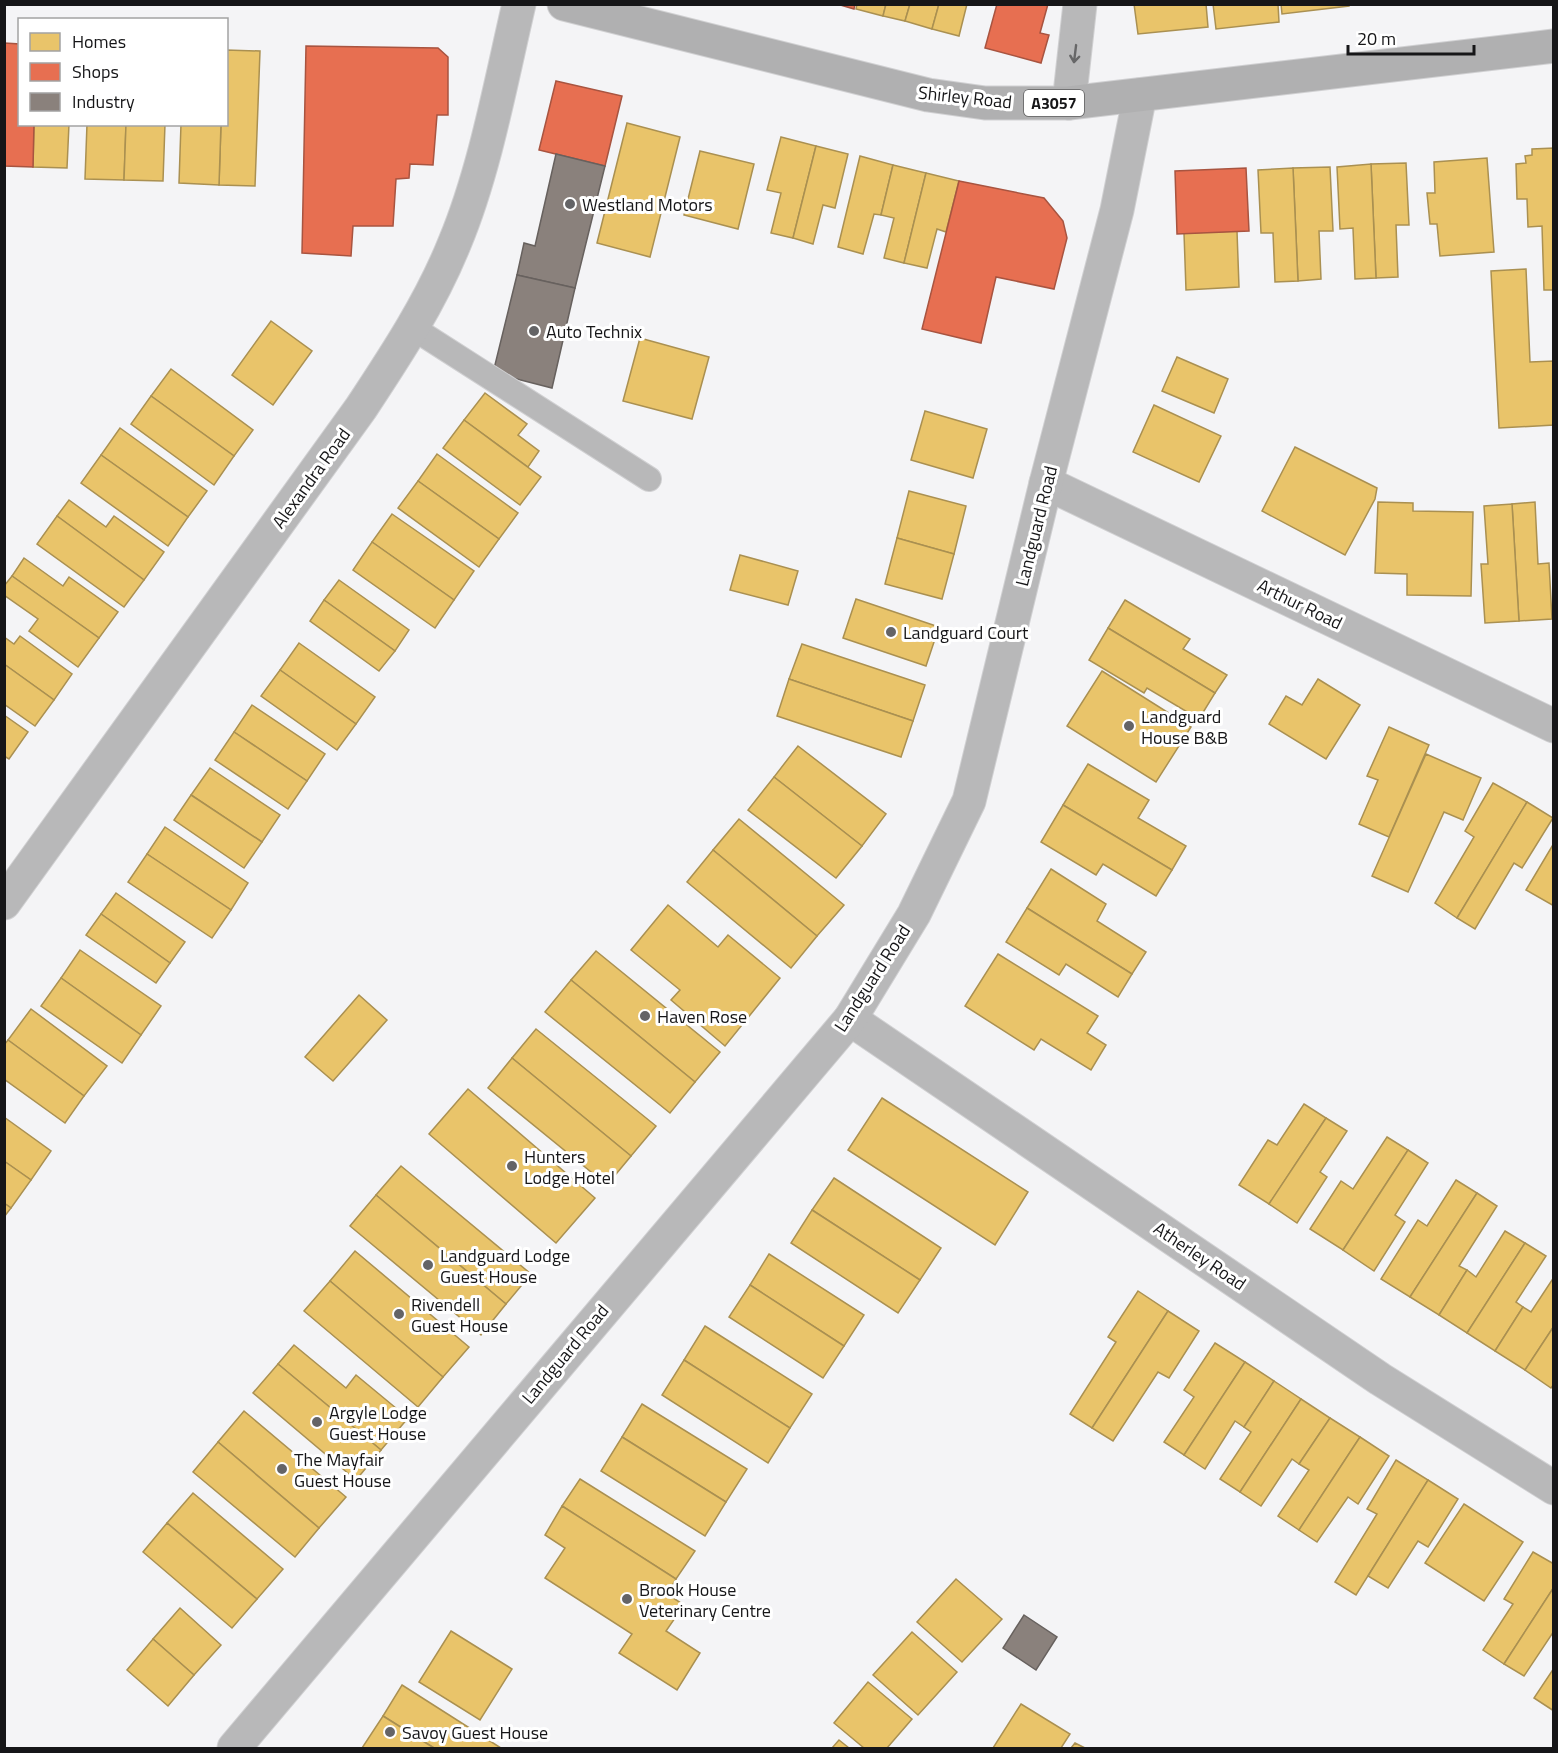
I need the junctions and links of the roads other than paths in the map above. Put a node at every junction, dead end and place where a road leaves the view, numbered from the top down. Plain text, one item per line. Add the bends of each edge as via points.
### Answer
1 (519, 4) edge
2 (564, 4) edge
3 (1080, 4) edge
4 (1554, 46) edge
5 (1140, 95) junction
6 (1069, 103) junction
7 (413, 328) junction
8 (649, 479) dead end
9 (1046, 483) junction
10 (1554, 726) edge
11 (4, 903) edge
12 (850, 1019) junction
13 (1554, 1488) edge
14 (234, 1749) edge

1 - 7 street, Alexandra Road via 484,149 456,242
2 - 6 main road, Shirley Road / A3057 via 928,95 985,103
3 -> 6 street
4 - 5 main road, Shirley Road / A3057
5 - 6 main road, Shirley Road / A3057
5 - 9 street, Landguard Road via 1117,210
7 - 8 lane
7 - 11 street, Alexandra Road via 354,418
9 - 10 street, Arthur Road
9 - 12 street, Landguard Road via 969,801 914,914
12 - 13 street, Atherley Road via 1380,1379
12 - 14 street, Landguard Road

